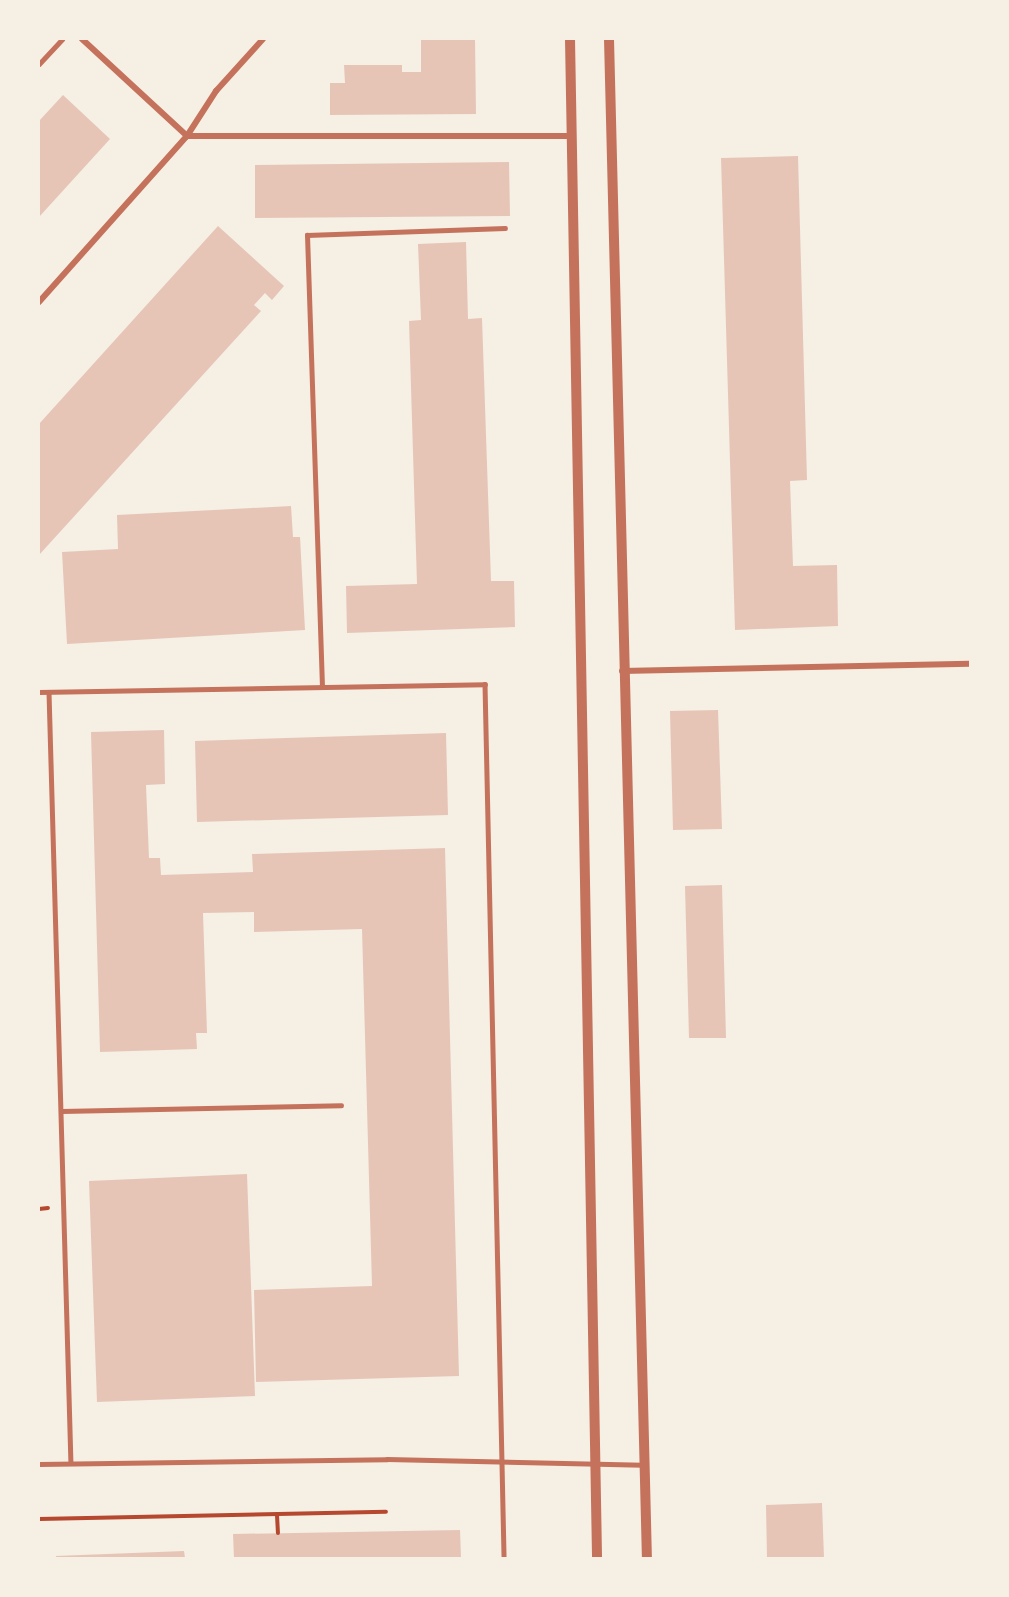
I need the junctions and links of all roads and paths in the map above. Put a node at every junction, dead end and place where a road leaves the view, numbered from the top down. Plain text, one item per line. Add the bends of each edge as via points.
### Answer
1 (62, 39) edge
2 (82, 39) edge
3 (263, 39) edge
4 (570, 39) edge
5 (609, 39) edge
6 (39, 64) edge
7 (187, 136) junction
8 (571, 136) junction
9 (505, 228) dead end
10 (39, 302) edge
11 (970, 664) edge
12 (621, 671) junction
13 (322, 687) junction
14 (39, 692) edge
15 (50, 693) junction
16 (341, 1104) dead end
17 (62, 1111) junction
18 (71, 1463) junction
19 (39, 1464) edge
20 (503, 1465) junction
21 (596, 1465) junction
22 (642, 1465) junction
23 (386, 1512) dead end
24 (277, 1515) junction
25 (39, 1519) edge
26 (278, 1533) dead end
27 (504, 1558) edge
28 (597, 1558) edge
29 (647, 1558) edge

1 - 6 lane
2 - 7 street
3 - 7 street via 216,91
4 - 8 street
5 - 12 street
7 - 8 street
7 - 10 street
8 - 21 street
9 - 13 lane via 307,235
11 - 12 street
12 - 22 street
13 - 15 lane
13 - 20 lane via 485,684
14 - 15 lane
15 - 17 lane
16 - 17 lane
17 - 18 lane
18 - 19 lane
18 - 20 lane via 387,1459
20 - 21 lane
20 - 27 lane
21 - 22 lane
21 - 28 street
22 - 29 street
23 - 24 path
24 - 25 path
24 - 26 path

